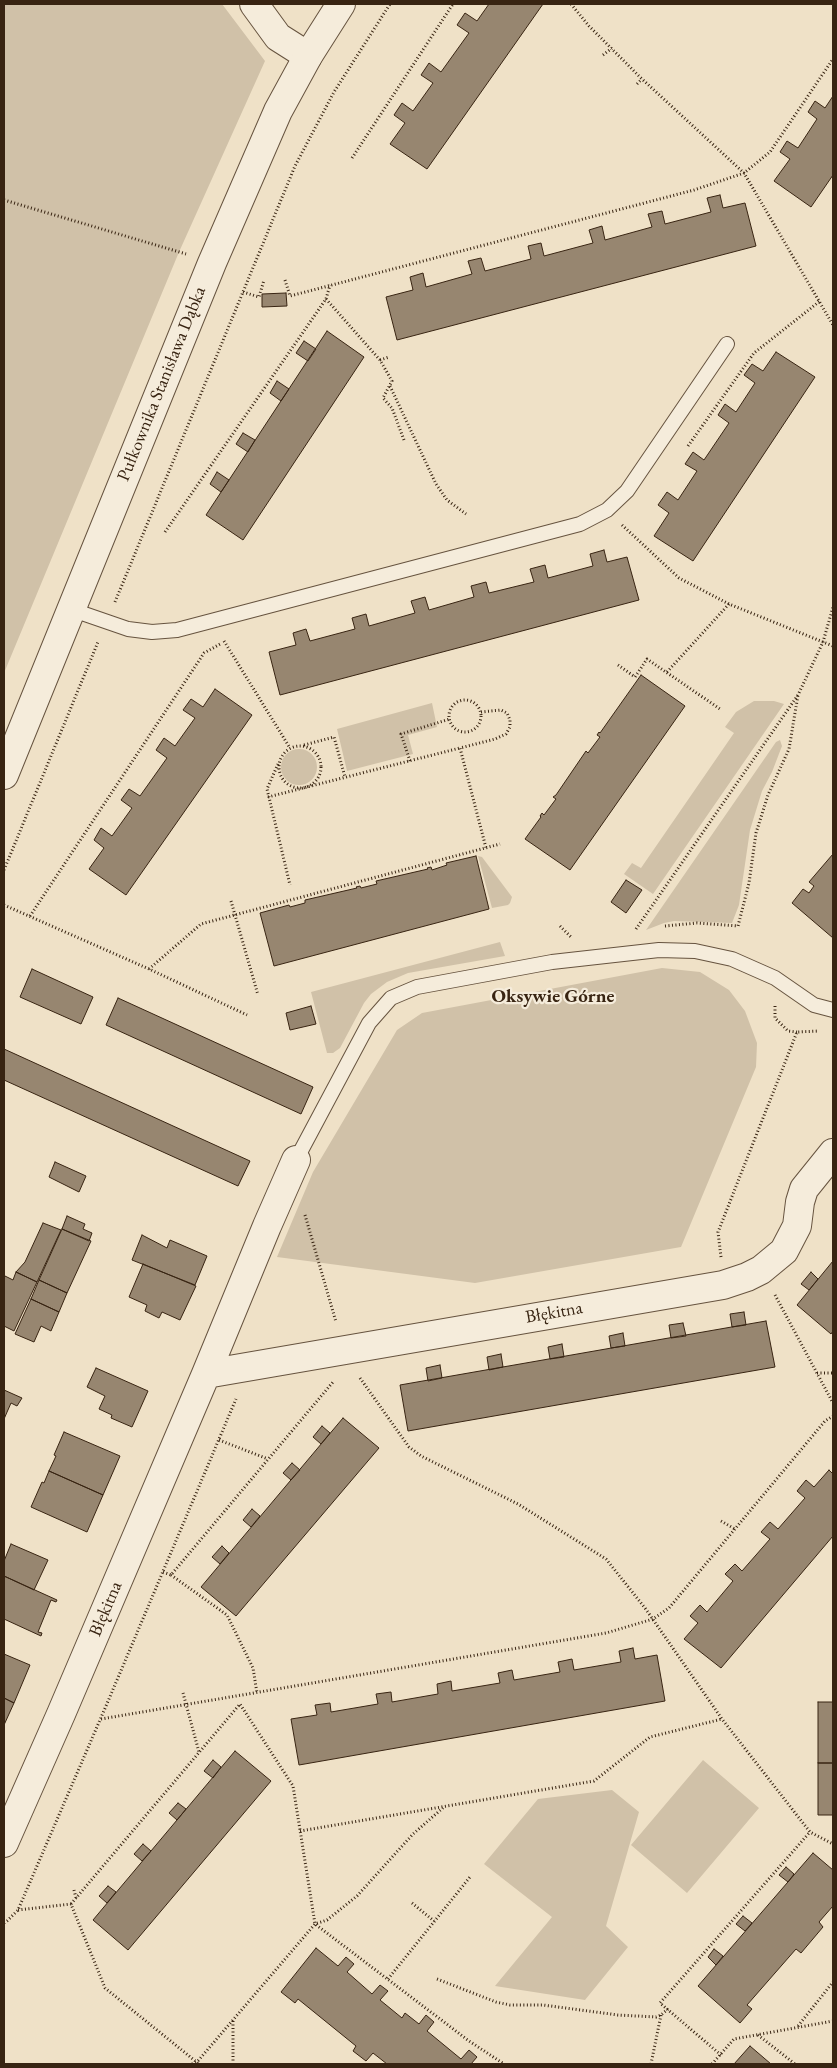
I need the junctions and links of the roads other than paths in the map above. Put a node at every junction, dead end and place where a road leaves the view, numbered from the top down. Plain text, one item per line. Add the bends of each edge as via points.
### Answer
1 (254, 4) edge
2 (341, 4) edge
3 (308, 56) junction
4 (727, 344) dead end
5 (70, 609) junction
6 (4, 775) edge
7 (833, 1010) edge
8 (833, 1153) edge
9 (296, 1160) joint
10 (206, 1374) junction
11 (4, 1843) edge

1 - 3 street via 278,37
2 - 3 street, Pułkownika Stanisława Dąbka
3 - 5 street, Pułkownika Stanisława Dąbka via 278,111 212,263
4 - 5 lane via 628,491 607,510 580,524 177,630 152,632 128,629
5 - 6 street, Pułkownika Stanisława Dąbka
7 - 9 lane via 814,1006 775,978 732,959 695,951 659,950 552,962 417,987 391,998 369,1023
8 - 10 street, Błękitna via 804,1190 796,1226 784,1252 761,1270 723,1284 341,1362
9 - 10 street, Błękitna
10 - 11 street, Błękitna

